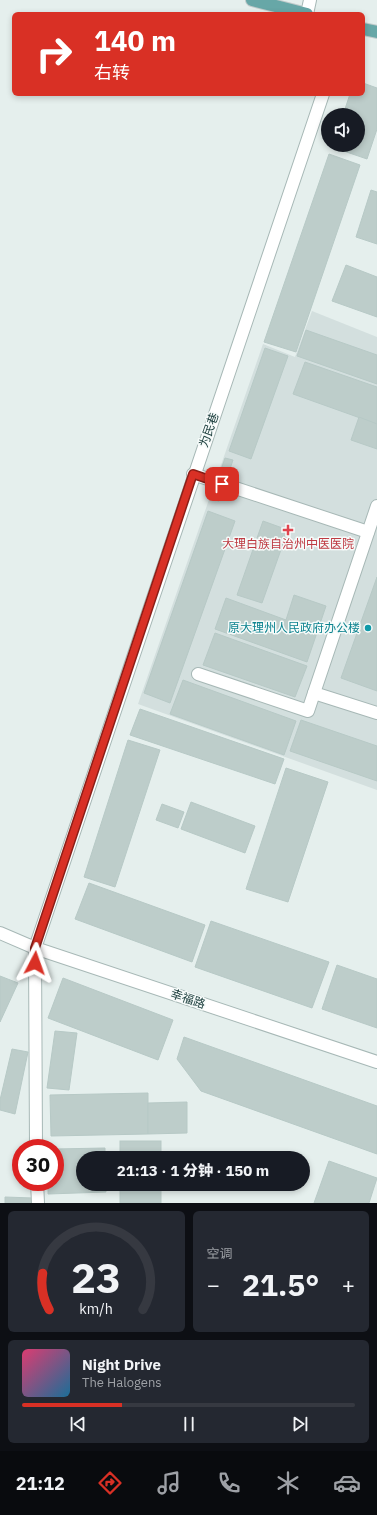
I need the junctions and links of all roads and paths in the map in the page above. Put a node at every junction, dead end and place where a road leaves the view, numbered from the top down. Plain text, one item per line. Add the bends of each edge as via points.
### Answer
1 (252, 0) edge
2 (310, 0) edge
3 (299, 12) edge
4 (307, 12) edge
5 (365, 29) edge
6 (377, 32) edge
7 (322, 96) edge
8 (193, 474) junction
9 (377, 506) edge
10 (368, 532) junction
11 (198, 674) dead end
12 (314, 693) junction
13 (377, 713) edge
14 (0, 932) edge
15 (35, 948) junction
16 (377, 1062) edge
17 (36, 1139) edge
18 (37, 1191) edge
19 (38, 1203) edge

1 - 3 main road
2 - 4 street
5 - 6 main road
7 - 8 street, 为民巷
8 - 10 street
8 - 15 street, 为民巷
9 - 10 street
10 - 12 street
11 - 12 street via 308,711
12 - 13 street
14 - 15 street, 幸福路
15 - 16 street, 幸福路
15 - 17 street, 为民巷
18 - 19 street

